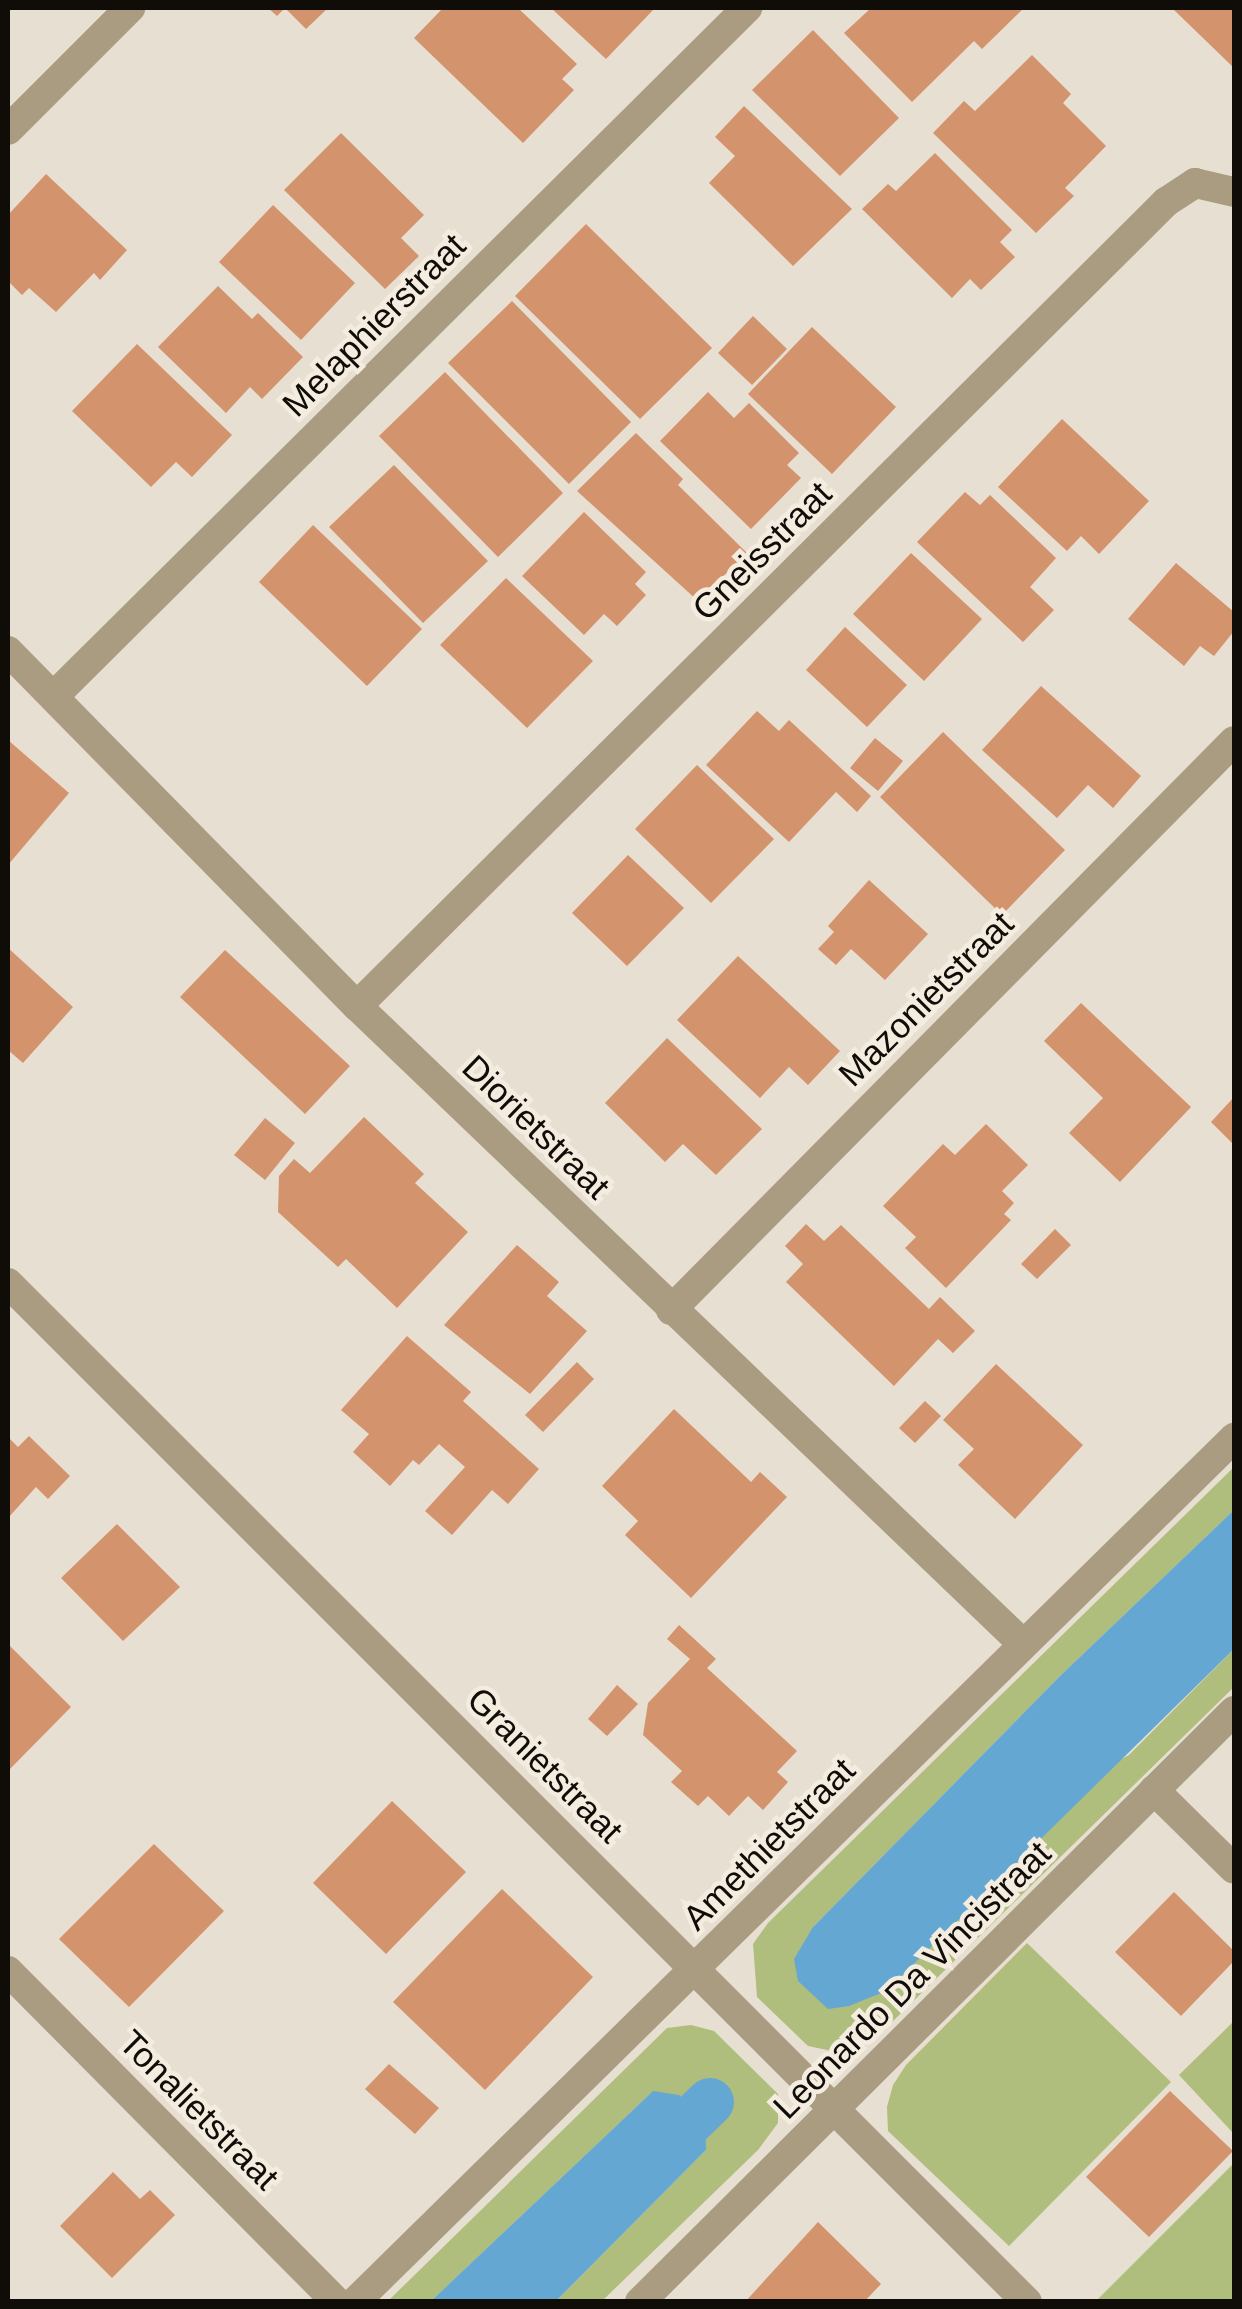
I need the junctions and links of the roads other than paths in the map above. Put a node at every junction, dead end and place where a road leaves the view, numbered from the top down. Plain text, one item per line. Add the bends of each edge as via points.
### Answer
1 (130, 8) edge
2 (747, 8) edge
3 (8, 130) edge
4 (1234, 192) edge
5 (8, 651) edge
6 (54, 696) junction
7 (1234, 741) edge
8 (357, 1006) junction
9 (8, 1284) edge
10 (671, 1310) junction
11 (1234, 1438) edge
12 (1023, 1644) junction
13 (1234, 1710) edge
14 (1154, 1790) junction
15 (1234, 1868) edge
16 (696, 1968) junction
17 (8, 1971) edge
18 (835, 2112) junction
19 (338, 2302) edge
20 (355, 2302) edge
21 (640, 2302) edge
22 (1027, 2302) edge

1 - 3 street
2 - 6 street, Melaphierstraat
4 - 8 street, Gneisstraat via 1195,184 1166,202
5 - 6 street, Diorietstraat
6 - 8 street, Diorietstraat
7 - 10 street, Mazonietstraat
8 - 10 street, Diorietstraat
9 - 16 street, Granietstraat
10 - 12 street, Diorietstraat
11 - 12 street, Amethietstraat
12 - 16 street, Amethietstraat
13 - 14 street, Leonardo Da Vincistraat
14 - 15 street
14 - 18 street, Leonardo Da Vincistraat
16 - 18 street, Granietstraat
16 - 20 street, Amethietstraat
17 - 19 street, Tonalietstraat
18 - 21 street, Leonardo Da Vincistraat
18 - 22 street, Granietstraat

